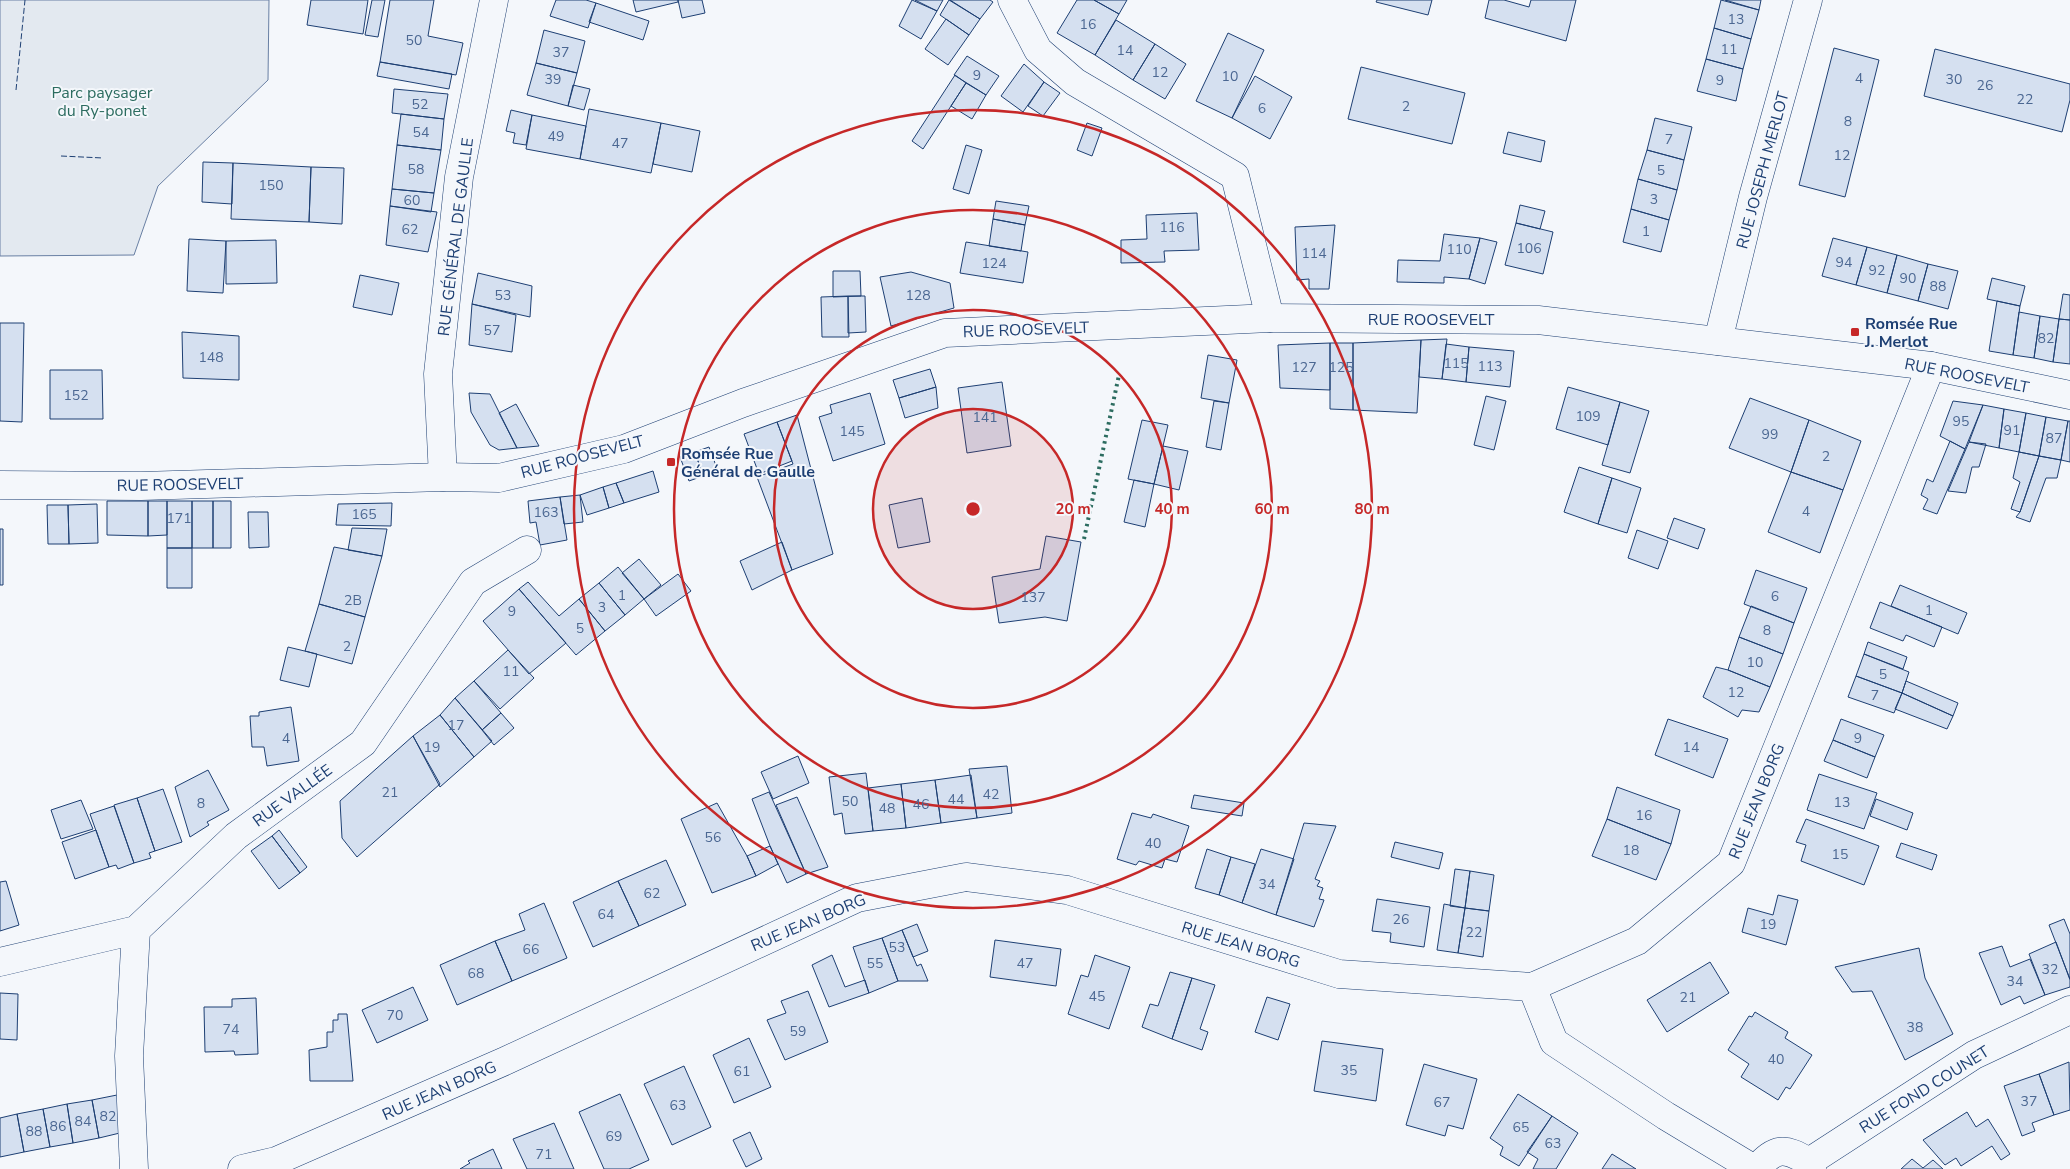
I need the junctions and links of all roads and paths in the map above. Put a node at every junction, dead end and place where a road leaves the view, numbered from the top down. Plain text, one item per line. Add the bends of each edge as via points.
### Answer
1 (494, 0) edge
2 (1012, 0) edge
3 (1808, 0) edge
4 (1270, 318) junction
5 (1718, 340) junction
6 (1932, 366) junction
7 (2070, 395) edge
8 (443, 476) junction
9 (0, 484) edge
10 (527, 550) dead end
11 (136, 930) junction
12 (0, 962) edge
13 (1532, 988) junction
14 (2070, 1010) edge
15 (1811, 1166) edge
16 (134, 1169) edge
17 (242, 1169) edge
18 (1755, 1169) edge

1 - 8 street, RUE GÉNÉRAL DE GAULLE via 459,177 438,374
2 - 4 street via 1038,50 1075,82 1235,176
3 - 5 street, RUE JOSEPH MERLOT via 1753,197
4 - 5 street, RUE ROOSEVELT via 1538,320
4 - 8 street, RUE ROOSEVELT via 944,332 624,449 499,478
5 - 6 street, RUE ROOSEVELT
6 - 7 street, RUE ROOSEVELT
6 - 13 street, RUE JEAN BORG via 1731,863 1637,941
8 - 9 street, RUE ROOSEVELT via 141,486
10 - 11 street, RUE VALLÉE via 473,582 363,743 236,836
11 - 12 street, RUE VALLÉE
11 - 16 street via 129,1056
13 - 17 street, RUE JEAN BORG via 1339,974 1067,890 966,877 857,898 506,1061 276,1161
13 - 18 street, RUE FOND COUNET via 1554,1042 1666,1116
14 - 15 street, RUE FOND COUNET via 1974,1055
15 - 18 street, RUE FOND COUNET via 1791,1151 1769,1154

